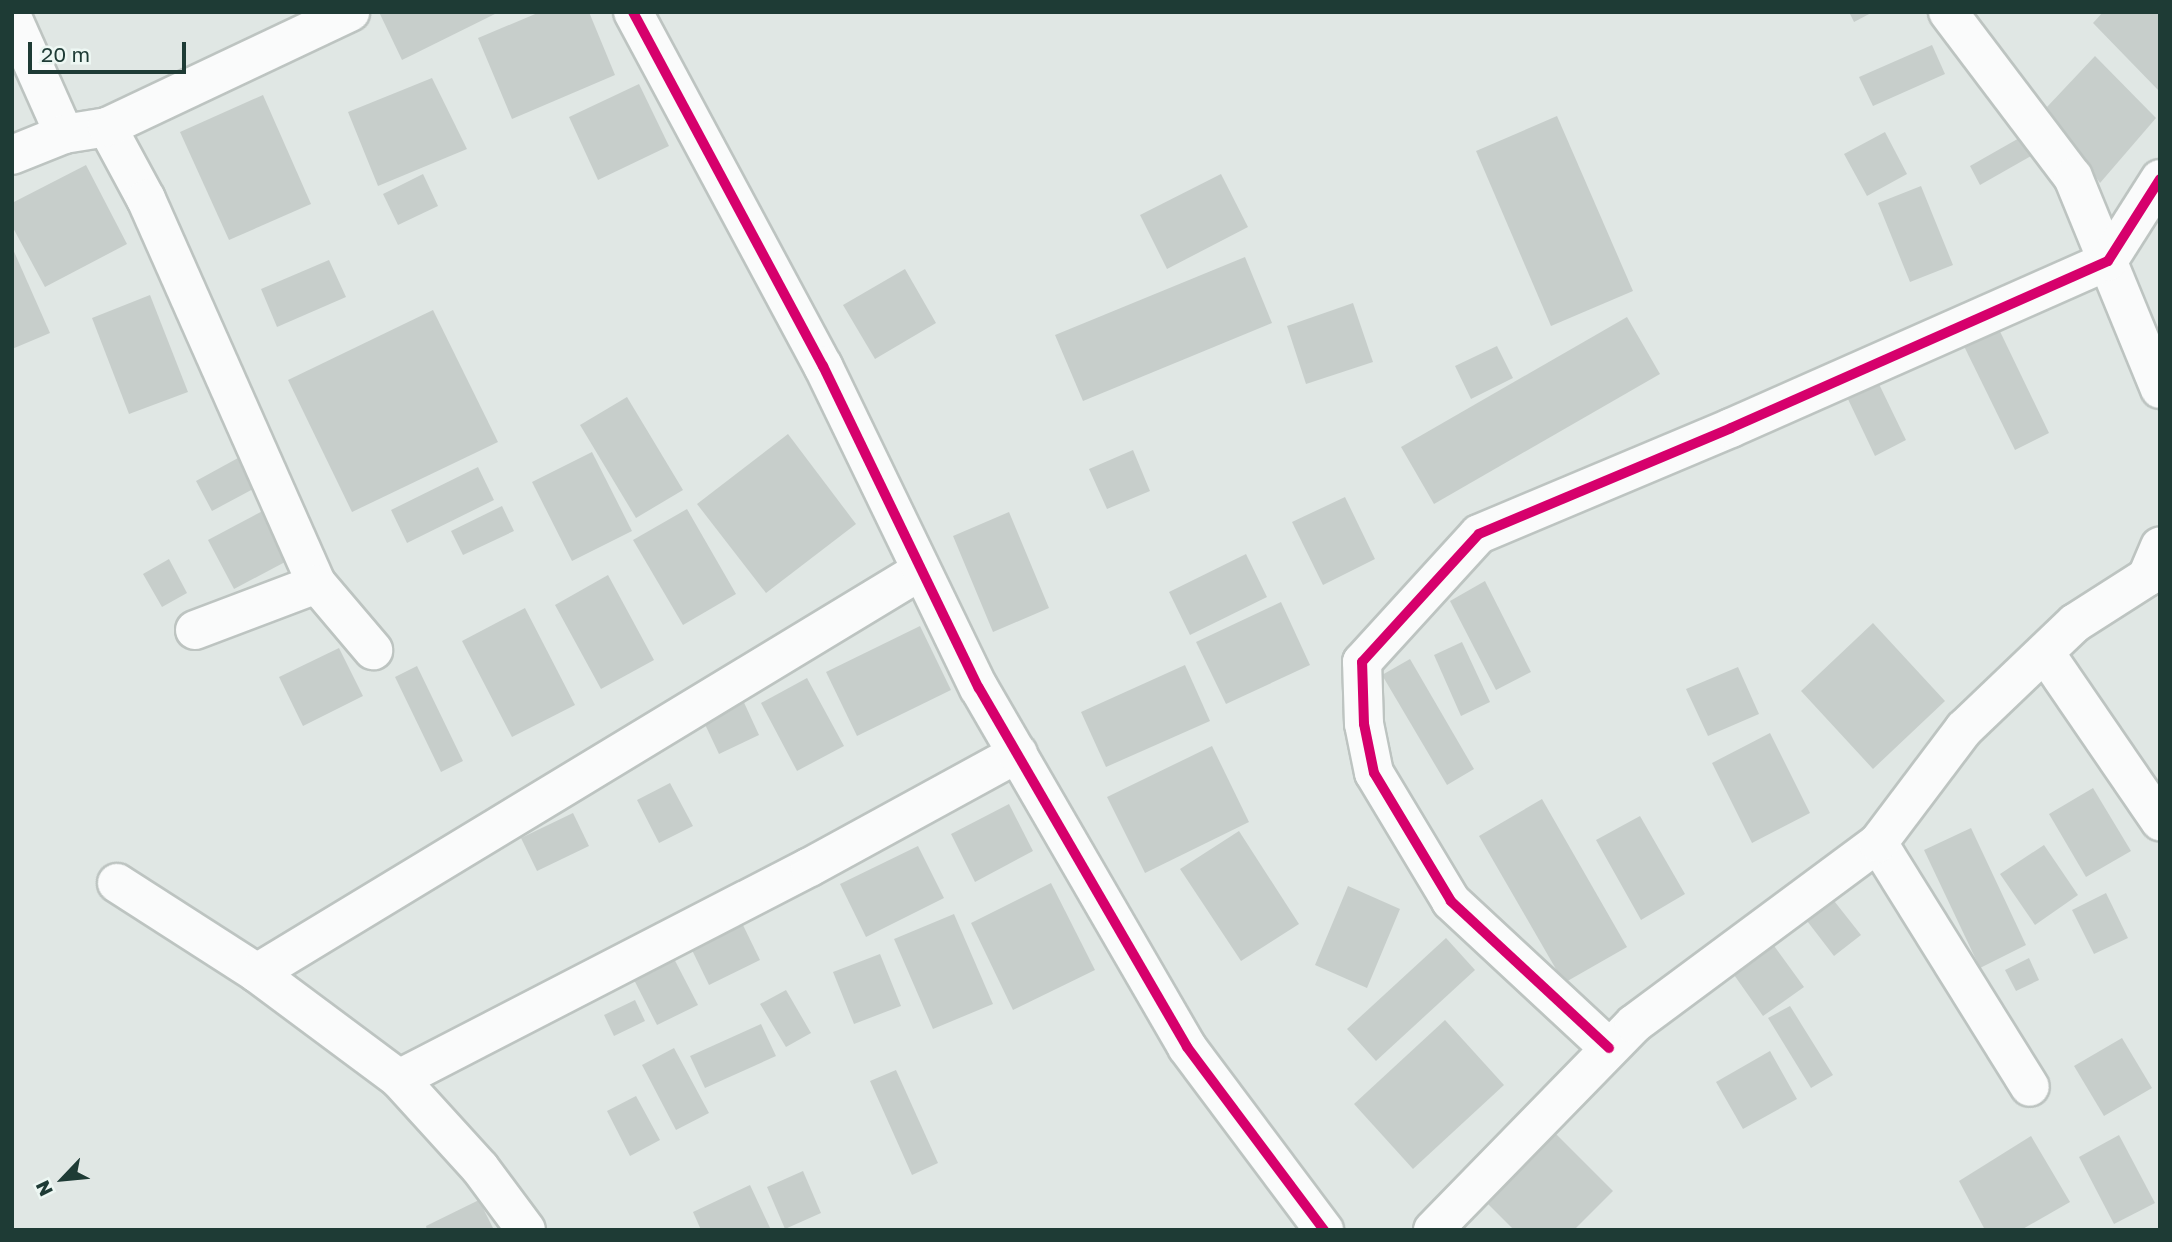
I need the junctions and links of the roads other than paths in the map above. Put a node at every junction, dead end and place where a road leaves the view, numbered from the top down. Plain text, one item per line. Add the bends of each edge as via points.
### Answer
1 (350, 12) edge
2 (633, 12) edge
3 (1948, 12) edge
4 (12, 17) edge
5 (107, 127) junction
6 (64, 134) junction
7 (12, 155) edge
8 (2160, 179) edge
9 (2108, 261) junction
10 (2160, 389) edge
11 (920, 570) junction
12 (2155, 571) edge
13 (317, 584) junction
14 (195, 629) dead end
15 (373, 650) dead end
16 (2045, 653) junction
17 (1018, 753) junction
18 (2160, 821) edge
19 (1878, 843) junction
20 (117, 883) dead end
21 (257, 973) junction
22 (1609, 1048) junction
23 (399, 1079) junction
24 (2031, 1087) dead end
25 (526, 1230) edge
26 (1324, 1230) edge
27 (1433, 1230) edge

1 - 5 street
2 - 11 street via 822,366
3 - 9 street via 2073,177
4 - 6 street
5 - 6 street
5 - 13 street via 146,199
6 - 7 street
8 - 9 street
9 - 10 street
9 - 22 street via 1479,534 1362,662 1364,724 1374,773 1451,901
11 - 17 street via 979,688
11 - 21 street
12 - 16 street via 2075,623
13 - 14 street
13 - 15 street
16 - 18 street
16 - 19 street via 1965,729
17 - 23 street via 810,867
17 - 26 street via 1187,1047
19 - 22 street via 1634,1024
19 - 24 street
20 - 21 street
21 - 23 street
22 - 27 street
23 - 25 street via 480,1168

